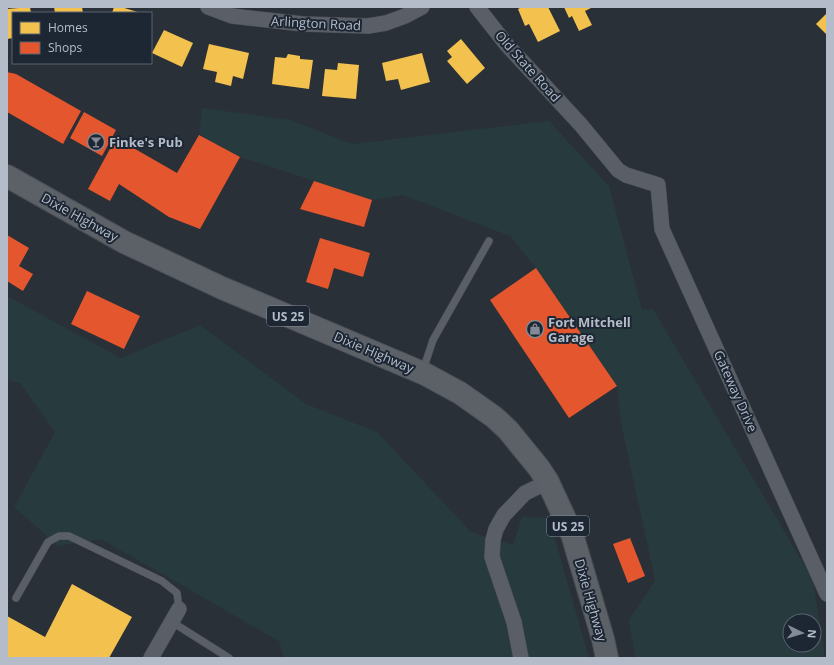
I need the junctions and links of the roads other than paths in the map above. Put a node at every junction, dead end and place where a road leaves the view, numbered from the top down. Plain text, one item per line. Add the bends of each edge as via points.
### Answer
1 (208, 7) edge
2 (422, 7) edge
3 (477, 7) edge
4 (7, 176) edge
5 (658, 185) joint
6 (489, 241) dead end
7 (422, 373) junction
8 (548, 482) junction
9 (821, 562) edge
10 (827, 594) edge
11 (16, 598) dead end
12 (175, 616) junction
13 (150, 658) edge
14 (229, 658) edge
15 (521, 658) edge
16 (607, 658) edge

1 - 2 street, Arlington Road via 232,16 303,24 368,26 386,23
3 - 5 street, Old State Road via 507,45 581,124 618,170
4 - 7 main road, Dixie Highway / US 25 via 124,242 222,288
5 - 9 street, Gateway Drive via 662,229
6 - 7 lane via 433,340
7 - 8 main road, Dixie Highway / US 25 via 460,392 494,417 508,430
8 - 15 street via 526,493 504,515 493,540 492,557 514,622
8 - 16 main road, Dixie Highway / US 25 via 572,534
9 - 10 street, Gateway Drive
11 - 12 lane via 48,542 59,536 69,536 162,581 177,593
12 - 13 street
12 - 14 lane

